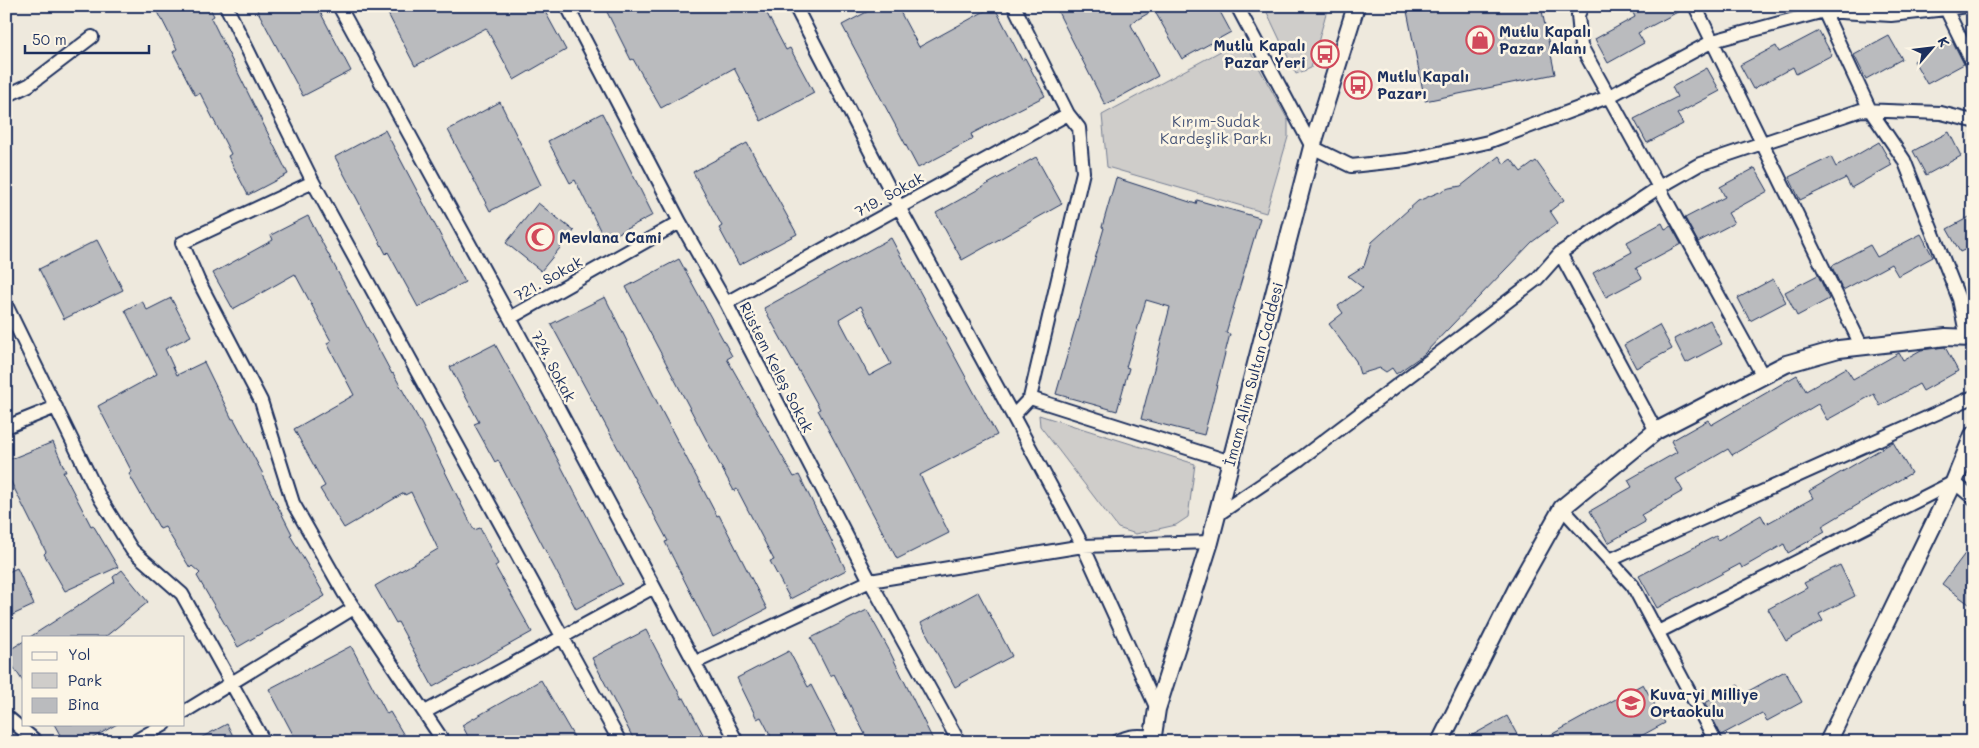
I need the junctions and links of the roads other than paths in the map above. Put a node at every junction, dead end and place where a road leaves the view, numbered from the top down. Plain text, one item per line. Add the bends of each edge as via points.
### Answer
1 (226, 6) edge
2 (339, 6) edge
3 (567, 6) edge
4 (795, 6) edge
5 (1014, 6) edge
6 (1237, 6) edge
7 (1356, 6) edge
8 (1582, 6) edge
9 (1695, 6) edge
10 (1966, 6) edge
11 (1945, 8) edge
12 (1824, 11) junction
13 (92, 37) dead end
14 (1713, 41) junction
15 (1973, 64) edge
16 (6, 96) edge
17 (1608, 97) junction
18 (1870, 110) junction
19 (1068, 114) junction
20 (1973, 121) edge
21 (1761, 144) junction
22 (1312, 147) junction
23 (313, 182) junction
24 (1658, 188) junction
25 (899, 207) junction
26 (680, 222) junction
27 (1560, 253) junction
28 (726, 303) junction
29 (6, 305) edge
30 (510, 318) junction
31 (1969, 329) edge
32 (1862, 346) junction
33 (1763, 376) junction
34 (1030, 398) junction
35 (1973, 398) edge
36 (56, 407) junction
37 (1013, 416) junction
38 (6, 427) edge
39 (1656, 431) junction
40 (1973, 435) edge
41 (1230, 462) junction
42 (1954, 482) junction
43 (1973, 498) edge
44 (1562, 508) junction
45 (1217, 515) junction
46 (1210, 542) junction
47 (1083, 546) junction
48 (1610, 560) junction
49 (870, 581) junction
50 (654, 587) junction
51 (354, 608) junction
52 (1658, 632) junction
53 (562, 636) junction
54 (696, 662) junction
55 (232, 682) junction
56 (1157, 709) junction
57 (185, 711) edge
58 (424, 712) junction
59 (6, 716) edge
60 (162, 726) edge
61 (1153, 739) edge
62 (37, 742) edge
63 (134, 742) edge
64 (264, 742) edge
65 (444, 742) edge
66 (620, 742) edge
67 (737, 742) edge
68 (958, 742) edge
69 (1116, 742) edge
70 (1440, 742) edge
71 (1716, 742) edge
72 (1828, 742) edge

1 - 23 street
2 - 30 street, 724. Sokak
3 - 26 street, Rüstem Keleş Sokak
4 - 25 street
5 - 19 street
6 - 22 street
7 - 22 street, İmam Alim Sultan Caddesi
8 - 17 street via 1578,15 1581,46
9 - 14 street
10 - 11 street
11 - 12 street via 1891,16
11 - 15 street
12 - 14 street
12 - 18 street
13 - 16 street via 29,85
14 - 17 street
14 - 21 street
17 - 22 street via 1488,142 1407,160 1351,166
17 - 24 street
18 - 20 street via 1941,112
18 - 21 street via 1861,110
18 - 31 street via 1904,160
19 - 25 street, 719. Sokak
19 - 34 street via 1079,128 1083,172
21 - 24 street via 1700,164
21 - 32 street
22 - 41 street, İmam Alim Sultan Caddesi
23 - 51 street via 182,243 261,402 293,503
23 - 53 street
24 - 27 street
24 - 33 street
25 - 28 street, 719. Sokak
25 - 37 street
26 - 28 street, Rüstem Keleş Sokak
26 - 30 street, 721. Sokak
27 - 39 street
27 - 45 street via 1537,279 1300,459
28 - 49 street, Rüstem Keleş Sokak
29 - 36 street
30 - 50 street, 724. Sokak
31 - 32 street via 1946,337
32 - 33 street via 1795,362
33 - 39 street
34 - 37 street
34 - 41 street
35 - 48 street
36 - 38 street
36 - 55 street via 100,498 132,550 182,594
37 - 47 street
39 - 44 street
40 - 42 street
41 - 45 street, İmam Alim Sultan Caddesi
42 - 43 street
42 - 52 street
42 - 72 street
44 - 48 street
44 - 70 street via 1517,588
45 - 46 street, İmam Alim Sultan Caddesi
46 - 47 street
46 - 56 street, İmam Alim Sultan Caddesi
47 - 49 street
47 - 56 street
48 - 52 street via 1633,586
49 - 54 street
49 - 68 street, Rüstem Keleş Sokak
50 - 53 street
50 - 54 street, 724. Sokak
51 - 55 street
51 - 58 street
52 - 71 street
53 - 58 street
53 - 66 street
54 - 67 street, 724. Sokak
55 - 57 street
55 - 64 street
56 - 61 street, İmam Alim Sultan Caddesi
58 - 65 street
59 - 62 street
60 - 63 street
61 - 69 street via 1139,735

